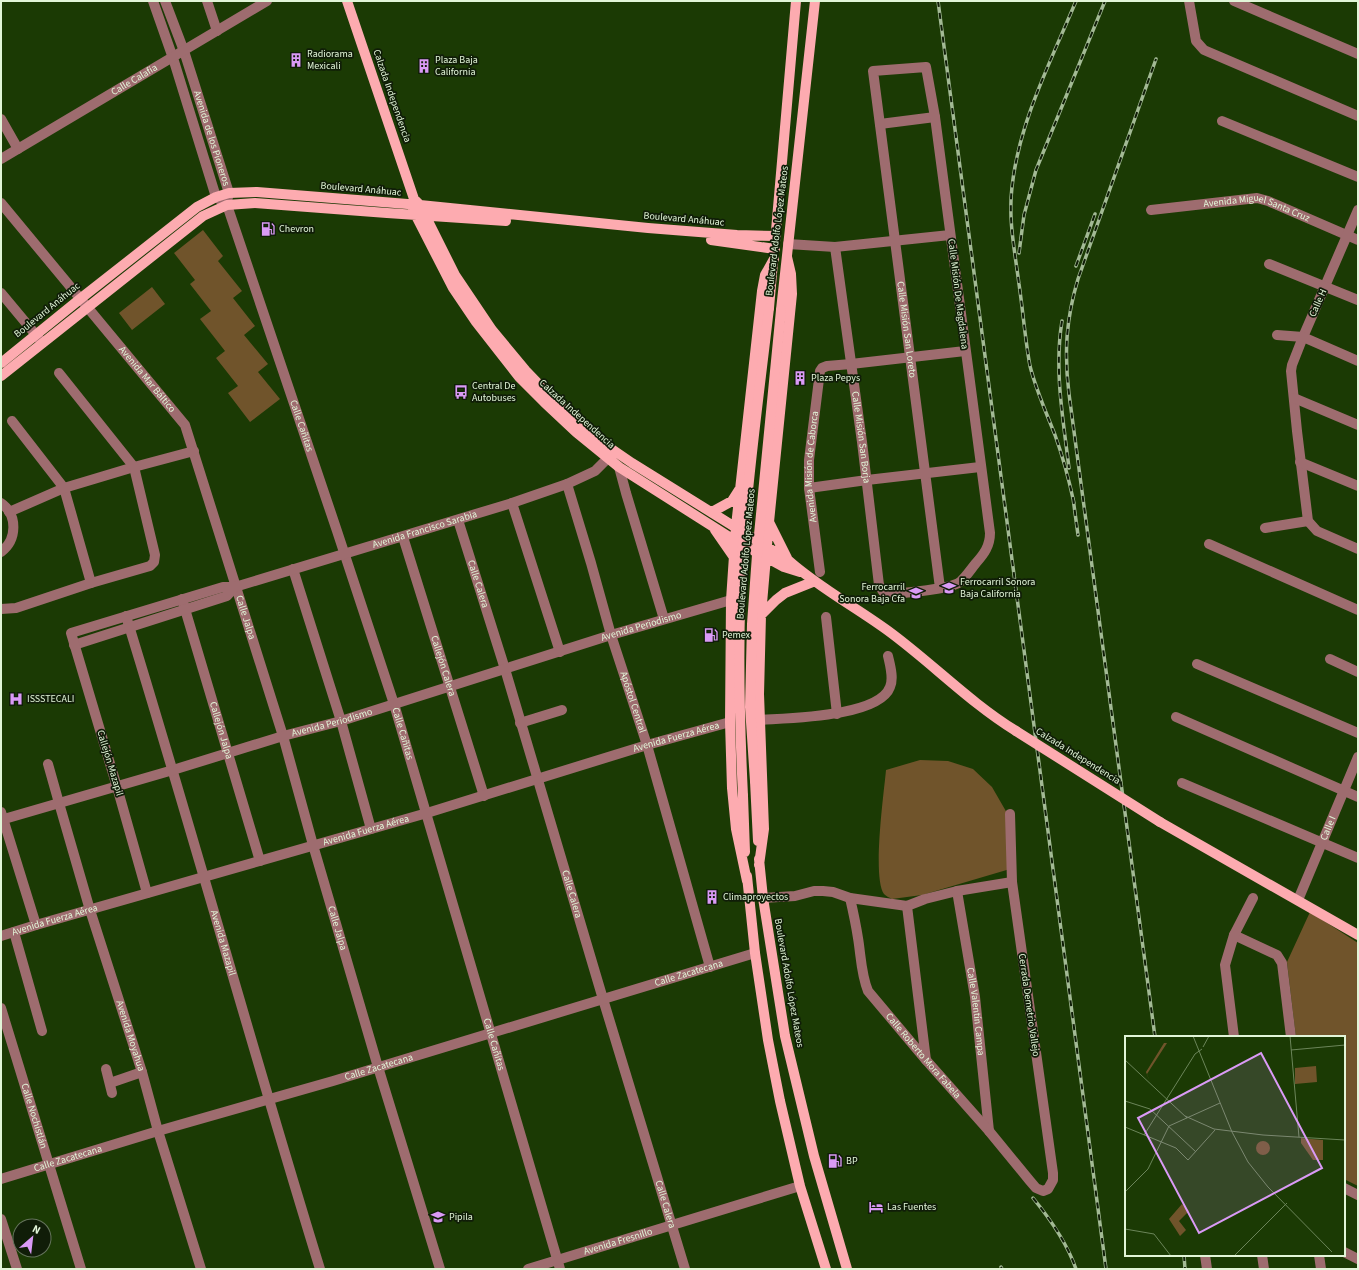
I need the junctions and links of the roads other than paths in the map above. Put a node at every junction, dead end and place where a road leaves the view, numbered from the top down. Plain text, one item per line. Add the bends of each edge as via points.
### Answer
1 (153, 1) edge
2 (165, 1) edge
3 (207, 1) edge
4 (267, 1) edge
5 (347, 1) edge
6 (796, 1) edge
7 (815, 1) edge
8 (1189, 1) edge
9 (1234, 1) edge
10 (217, 31) junction
11 (184, 51) junction
12 (1358, 54) edge
13 (173, 58) junction
14 (926, 67) joint
15 (1358, 116) edge
16 (935, 117) junction
17 (1, 119) edge
18 (1222, 121) dead end
19 (880, 124) junction
20 (18, 149) junction
21 (1, 159) edge
22 (1358, 178) edge
23 (229, 193) junction
24 (216, 197) junction
25 (1, 203) edge
26 (227, 205) junction
27 (417, 208) junction
28 (1151, 210) dead end
29 (1358, 210) edge
30 (950, 235) junction
31 (1347, 235) junction
32 (776, 236) junction
33 (895, 240) junction
34 (1358, 240) edge
35 (788, 244) junction
36 (835, 247) junction
37 (774, 254) junction
38 (787, 257) junction
39 (1269, 264) dead end
40 (1325, 286) junction
41 (1, 293) edge
42 (80, 299) junction
43 (1358, 300) edge
44 (87, 307) junction
45 (36, 334) junction
46 (1277, 335) dead end
47 (1303, 337) junction
48 (42, 343) junction
49 (965, 351) junction
50 (910, 357) junction
51 (1358, 361) edge
52 (1, 363) edge
53 (851, 364) junction
54 (59, 373) dead end
55 (1, 376) edge
56 (1294, 398) junction
57 (12, 421) dead end
58 (1358, 425) edge
59 (194, 451) junction
60 (608, 458) junction
61 (1300, 462) junction
62 (134, 467) junction
63 (619, 467) junction
64 (980, 467) junction
65 (925, 473) junction
66 (867, 480) junction
67 (568, 484) junction
68 (1358, 486) edge
69 (64, 488) junction
70 (740, 488) junction
71 (809, 488) junction
72 (1, 503) edge
73 (512, 503) junction
74 (9, 512) junction
75 (712, 512) junction
76 (458, 520) junction
77 (1308, 521) junction
78 (768, 522) junction
79 (711, 526) junction
80 (736, 526) junction
81 (1265, 528) dead end
82 (403, 537) junction
83 (734, 540) junction
84 (1209, 544) dead end
85 (767, 546) junction
86 (1358, 549) edge
87 (1, 552) edge
88 (344, 553) junction
89 (733, 556) junction
90 (766, 558) junction
91 (788, 560) junction
92 (293, 569) junction
93 (802, 572) junction
94 (820, 572) dead end
95 (878, 580) joint
96 (815, 582) junction
97 (90, 583) junction
98 (235, 587) junction
99 (940, 588) junction
100 (731, 600) junction
101 (184, 604) junction
102 (1, 609) edge
103 (1358, 610) edge
104 (761, 615) junction
105 (126, 616) junction
106 (826, 617) dead end
107 (664, 620) junction
108 (130, 627) junction
109 (71, 633) joint
110 (611, 635) junction
111 (74, 645) junction
112 (560, 652) junction
113 (888, 656) dead end
114 (1330, 660) dead end
115 (1197, 664) dead end
116 (505, 669) junction
117 (1358, 672) edge
118 (450, 685) junction
119 (394, 704) junction
120 (562, 710) dead end
121 (837, 714) junction
122 (1176, 717) dead end
123 (760, 720) junction
124 (341, 721) junction
125 (730, 722) junction
126 (520, 723) junction
127 (1358, 733) edge
128 (283, 736) junction
129 (647, 745) junction
130 (227, 754) junction
131 (1358, 757) edge
132 (48, 764) dead end
133 (173, 770) junction
134 (538, 779) junction
135 (1182, 782) dead end
136 (117, 786) junction
137 (1344, 791) junction
138 (484, 796) junction
139 (1358, 797) edge
140 (58, 803) junction
141 (427, 813) junction
142 (1010, 814) dead end
143 (2, 817) edge
144 (371, 828) junction
145 (1322, 843) junction
146 (313, 845) junction
147 (1358, 858) edge
148 (260, 861) junction
149 (759, 865) junction
150 (203, 878) junction
151 (747, 881) junction
152 (1012, 882) junction
153 (957, 892) junction
154 (147, 894) junction
155 (763, 898) junction
156 (850, 898) junction
157 (1253, 898) dead end
158 (1298, 900) junction
159 (907, 906) junction
160 (90, 910) junction
161 (36, 925) junction
162 (14, 932) junction
163 (1234, 935) junction
164 (1358, 935) edge
165 (1, 936) edge
166 (755, 953) junction
167 (710, 967) junction
168 (603, 999) junction
169 (1, 1008) edge
170 (42, 1030) dead end
171 (490, 1033) junction
172 (1234, 1036) edge
173 (1291, 1036) edge
174 (926, 1060) junction
175 (378, 1067) junction
176 (106, 1069) dead end
177 (142, 1072) junction
178 (110, 1082) junction
179 (112, 1093) dead end
180 (268, 1100) junction
181 (158, 1131) junction
182 (989, 1132) junction
183 (48, 1165) junction
184 (1, 1179) edge
185 (800, 1186) junction
186 (1345, 1188) edge
187 (1043, 1191) joint
188 (1358, 1195) edge
189 (1, 1219) edge
190 (671, 1225) junction
191 (1345, 1252) edge
192 (1205, 1256) edge
193 (1262, 1256) edge
194 (1319, 1256) edge
195 (1358, 1259) edge
196 (558, 1264) edge
197 (17, 1269) edge
198 (81, 1269) edge
199 (201, 1269) edge
200 (320, 1269) edge
201 (440, 1269) edge
202 (528, 1269) edge
203 (685, 1269) edge
204 (826, 1269) edge
205 (847, 1269) edge
206 (1207, 1269) edge
207 (1264, 1269) edge
208 (1321, 1269) edge

1 - 13 street, Avenida de los Pioneros
2 - 11 street, Avenida de los Pioneros
3 - 10 street
4 - 10 street, Calle Calafia
5 - 27 main road, Calzada Independencia
6 - 32 main road, Boulevard Adolfo López Mateos
7 - 35 main road, Boulevard Adolfo López Mateos
8 - 15 street via 1196,41 1208,52
9 - 12 street
10 - 11 street, Calle Calafia
11 - 13 street, Calle Calafia
11 - 23 street, Avenida de los Pioneros
13 - 20 street, Calle Calafia
13 - 24 street, Avenida de los Pioneros
14 - 16 street, Calle Misión De Magdalena
14 - 19 street, Calle Misión San Loreto via 873,72
16 - 19 street
16 - 30 street, Calle Misión De Magdalena
17 - 20 street
18 - 22 street
19 - 33 street, Calle Misión San Loreto
20 - 21 street, Calle Calafia
23 - 24 main road, Boulevard Anáhuac
23 - 26 street, Avenida de los Pioneros
23 - 27 main road, Boulevard Anáhuac via 257,192
24 - 26 street, Avenida de los Pioneros
24 - 42 main road, Boulevard Anáhuac via 197,207
25 - 42 street, Avenida Mar Báltico
26 - 27 main road, Boulevard Anáhuac via 255,203
26 - 44 main road, Boulevard Anáhuac via 203,216
26 - 88 street, Calle Cañitas
27 - 32 main road, Boulevard Anáhuac via 737,235
27 - 37 main road, Boulevard Anáhuac via 556,225 706,239
27 - 60 main road, Calzada Independencia via 452,288 476,322 519,377 576,432
27 - 75 main road, Calzada Independencia via 492,330 526,371 600,441
28 - 31 street, Avenida Miguel Santa Cruz via 1257,198
29 - 31 street, Calle H
30 - 33 street
30 - 49 street, Calle Misión De Magdalena
31 - 34 street, Avenida Miguel Santa Cruz
31 - 40 street, Calle H
32 - 37 main road, Boulevard Adolfo López Mateos
33 - 36 street
33 - 50 street, Calle Misión San Loreto
35 - 36 street
35 - 38 main road, Boulevard Adolfo López Mateos
36 - 53 street, Calle Misión San Borja
37 - 70 main road via 765,275 762,291
37 - 151 main road, Boulevard Adolfo López Mateos, bridge via 743,547 739,664
38 - 78 main road via 792,294
38 - 149 main road, Boulevard Adolfo López Mateos, bridge via 752,624 750,707
39 - 40 street
40 - 43 street
40 - 47 street, Calle H
41 - 45 street
42 - 44 street, Avenida Mar Báltico
42 - 45 main road, Boulevard Anáhuac
44 - 48 main road, Boulevard Anáhuac
44 - 59 street, Avenida Mar Báltico via 185,425
45 - 48 street
45 - 52 main road, Boulevard Anáhuac
46 - 47 street
47 - 51 street
47 - 56 street, Calle H via 1292,365
48 - 55 main road, Boulevard Anáhuac
49 - 50 street
49 - 64 street, Calle Misión De Magdalena
50 - 53 street
50 - 65 street, Calle Misión San Loreto
53 - 66 street, Calle Misión San Borja
53 - 71 street, Avenida Misión de Caborca via 827,366 822,368 819,374 809,460
54 - 62 street
56 - 58 street
56 - 61 street, Calle H
57 - 69 street
59 - 62 street
59 - 98 street, Avenida Mar Báltico
60 - 63 main road, Calzada Independencia
60 - 67 street, Avenida Francisco Sarabia via 595,471
61 - 68 street
61 - 77 street, Calle H
62 - 69 street
62 - 97 street via 155,555 154,562 150,566
63 - 79 main road, Calzada Independencia
63 - 107 street
64 - 65 street
64 - 99 street, Calle Misión De Magdalena via 990,539 984,554 959,583
65 - 66 street
65 - 99 street, Calle Misión San Loreto
66 - 71 street
66 - 95 street, Calle Misión San Borja
67 - 73 street, Avenida Francisco Sarabia
67 - 110 street, Apóstol Central
69 - 74 street
69 - 97 street
70 - 75 main road via 737,496
70 - 80 main road
71 - 94 street, Avenida Misión de Caborca
72 - 74 street
73 - 76 street, Avenida Francisco Sarabia
73 - 112 street
74 - 87 street via 14,531 11,541
75 - 80 main road, Calzada Independencia
76 - 82 street, Avenida Francisco Sarabia
76 - 116 street, Calle Calera
77 - 81 street
77 - 86 street via 1317,531
78 - 85 main road
78 - 91 main road
79 - 83 main road, Calzada Independencia
79 - 89 main road
80 - 83 main road
80 - 85 main road, Calzada Independencia
82 - 88 street, Avenida Francisco Sarabia
82 - 118 street, Callejón Calera
83 - 89 main road
83 - 90 main road, Calzada Independencia
84 - 103 street
85 - 90 main road
85 - 91 main road, Calzada Independencia
88 - 92 street, Avenida Francisco Sarabia
88 - 119 street, Calle Cañitas
89 - 100 main road
90 - 93 main road, Calzada Independencia
90 - 104 main road
91 - 93 main road, Calzada Independencia
92 - 98 street, Avenida Francisco Sarabia
92 - 124 street
93 - 96 main road, Calzada Independencia
95 - 99 street, Calle Misión De Magdalena via 881,590 891,594
96 - 104 main road via 785,593
96 - 158 main road, Calzada Independencia, bridge via 886,629 990,714 1160,822
97 - 102 street via 16,608
98 - 101 street, Avenida Francisco Sarabia via 223,587
98 - 128 street, Calle Jalpa
100 - 107 street, Avenida Periodismo
100 - 125 main road
101 - 105 street, Avenida Francisco Sarabia
101 - 108 street, Avenida Francisco Sarabia
101 - 130 street, Callejón Jalpa
104 - 123 main road
105 - 108 street, Avenida Mazapil
105 - 109 street, Avenida Francisco Sarabia
106 - 121 street
107 - 110 street, Avenida Periodismo
108 - 111 street, Avenida Francisco Sarabia
108 - 133 street, Avenida Mazapil
109 - 111 street, Callejón Mazapil
110 - 112 street, Avenida Periodismo
110 - 129 street, Apóstol Central
111 - 136 street, Callejón Mazapil
112 - 116 street, Avenida Periodismo
113 - 121 street via 891,686 885,695 859,709
114 - 117 street
115 - 127 street
116 - 118 street, Avenida Periodismo
116 - 126 street, Calle Calera
118 - 119 street, Avenida Periodismo
118 - 138 street, Callejón Calera
119 - 124 street, Avenida Periodismo
119 - 141 street, Calle Cañitas
120 - 126 street
121 - 123 street
122 - 137 street
123 - 149 main road via 764,829
124 - 128 street, Avenida Periodismo
124 - 144 street
125 - 129 street, Avenida Fuerza Aérea
125 - 151 main road via 736,829
126 - 134 street, Calle Calera
128 - 130 street, Avenida Periodismo
128 - 146 street, Calle Jalpa
129 - 134 street, Avenida Fuerza Aérea
129 - 167 street, Apóstol Central
130 - 133 street, Avenida Periodismo
130 - 148 street, Callejón Jalpa
131 - 137 street, Calle I
132 - 140 street, Avenida Moyahua
133 - 136 street, Avenida Periodismo
133 - 150 street, Avenida Mazapil
134 - 138 street, Avenida Fuerza Aérea
134 - 168 street, Calle Calera
135 - 145 street
136 - 140 street, Avenida Periodismo
136 - 154 street, Callejón Mazapil
137 - 139 street
137 - 145 street, Calle I
138 - 141 street, Avenida Fuerza Aérea
140 - 143 street, Avenida Periodismo
140 - 160 street, Avenida Moyahua
141 - 144 street, Avenida Fuerza Aérea
141 - 171 street, Calle Cañitas
142 - 152 street, Cerrada Demetrio Vallejo
143 - 161 street
144 - 146 street, Avenida Fuerza Aérea
145 - 147 street
145 - 158 street, Calle I
146 - 148 street, Avenida Fuerza Aérea
146 - 175 street, Calle Jalpa
148 - 150 street, Avenida Fuerza Aérea
149 - 155 main road, Boulevard Adolfo López Mateos
150 - 154 street, Avenida Fuerza Aérea
150 - 180 street, Avenida Mazapil
151 - 166 main road, Boulevard Adolfo López Mateos
152 - 153 street
152 - 187 street, Cerrada Demetrio Vallejo via 1053,1173 1052,1185
153 - 159 street
153 - 182 street, Calle Valentín Campa via 975,997
154 - 160 street, Avenida Fuerza Aérea
155 - 156 street via 795,896 814,891 833,892
155 - 205 main road, Boulevard Adolfo López Mateos via 785,1036 798,1094 820,1181
156 - 159 street
156 - 174 street, Calle Roberto Mora Fabela via 864,983
157 - 163 street
158 - 164 main road, Calzada Independencia
159 - 174 street
160 - 161 street, Avenida Fuerza Aérea
160 - 177 street, Avenida Moyahua
161 - 162 street, Avenida Fuerza Aérea
162 - 165 street, Avenida Fuerza Aérea
162 - 170 street
163 - 172 street via 1224,966
163 - 173 street via 1276,955 1282,963
166 - 167 street, Calle Zacatecana
166 - 185 main road, Boulevard Adolfo López Mateos via 773,1063
167 - 168 street, Calle Zacatecana
168 - 171 street, Calle Zacatecana
168 - 190 street, Calle Calera
169 - 183 street, Calle Nochistlán
171 - 175 street, Calle Zacatecana
171 - 196 street, Calle Cañitas
174 - 182 street, Calle Roberto Mora Fabela
175 - 180 street, Calle Zacatecana
175 - 201 street, Calle Jalpa
176 - 178 street
177 - 178 street
177 - 181 street, Avenida Moyahua
178 - 179 street
180 - 181 street, Calle Zacatecana
180 - 200 street, Avenida Mazapil
181 - 183 street, Calle Zacatecana
181 - 199 street, Avenida Moyahua
182 - 187 street, Calle Roberto Mora Fabela via 1025,1177
183 - 184 street, Calle Zacatecana
183 - 198 street, Calle Nochistlán
185 - 190 street, Avenida Fresnillo
185 - 204 main road, Boulevard Adolfo López Mateos
186 - 188 street
189 - 197 street
190 - 196 street, Avenida Fresnillo
190 - 203 street, Calle Calera
191 - 195 street
192 - 206 street
193 - 207 street
194 - 208 street
196 - 202 street, Avenida Fresnillo

